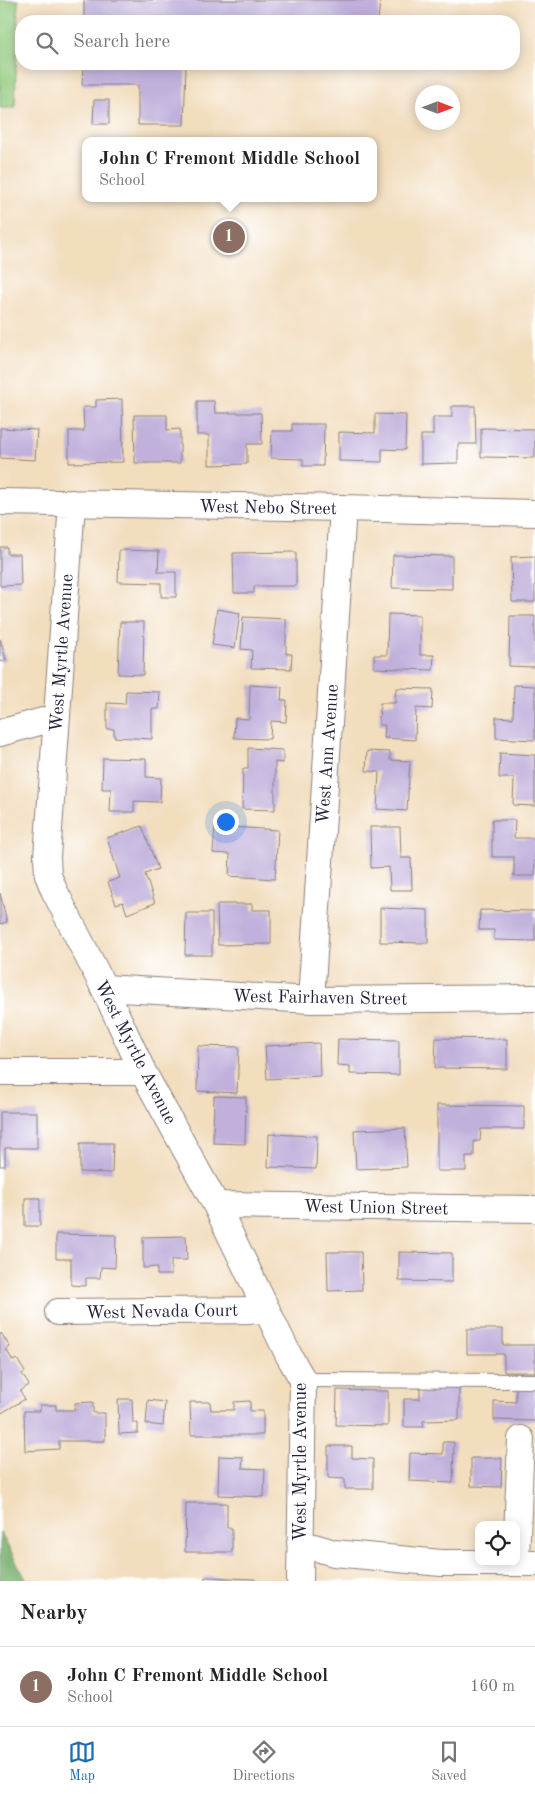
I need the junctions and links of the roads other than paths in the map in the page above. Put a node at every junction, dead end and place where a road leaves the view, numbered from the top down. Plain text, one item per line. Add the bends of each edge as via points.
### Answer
1 (0, 502) edge
2 (72, 503) junction
3 (343, 508) junction
4 (535, 513) edge
5 (57, 717) junction
6 (0, 733) edge
7 (104, 988) junction
8 (535, 998) edge
9 (311, 1000) junction
10 (0, 1072) edge
11 (143, 1072) junction
12 (216, 1205) junction
13 (535, 1209) edge
14 (267, 1310) junction
15 (58, 1312) dead end
16 (303, 1380) junction
17 (535, 1381) edge
18 (521, 1439) dead end
19 (300, 1543) junction
20 (521, 1562) edge
21 (300, 1581) edge

1 - 2 street, West Nebo Street
2 - 3 street, West Nebo Street
2 - 5 street, West Myrtle Avenue
3 - 4 street, West Nebo Street
3 - 9 street, West Ann Avenue
5 - 6 street
5 - 7 street, West Myrtle Avenue via 48,874
7 - 9 street, West Fairhaven Street
7 - 11 street, West Myrtle Avenue
8 - 9 street, West Fairhaven Street
10 - 11 street
11 - 12 street, West Myrtle Avenue
12 - 13 street, West Union Street
12 - 14 street, West Myrtle Avenue
14 - 15 street, West Nevada Court
14 - 16 street, West Myrtle Avenue
16 - 17 lane
16 - 19 street, West Myrtle Avenue
18 - 20 street
19 - 20 street via 334,1553 441,1564
19 - 21 street, West Myrtle Avenue

